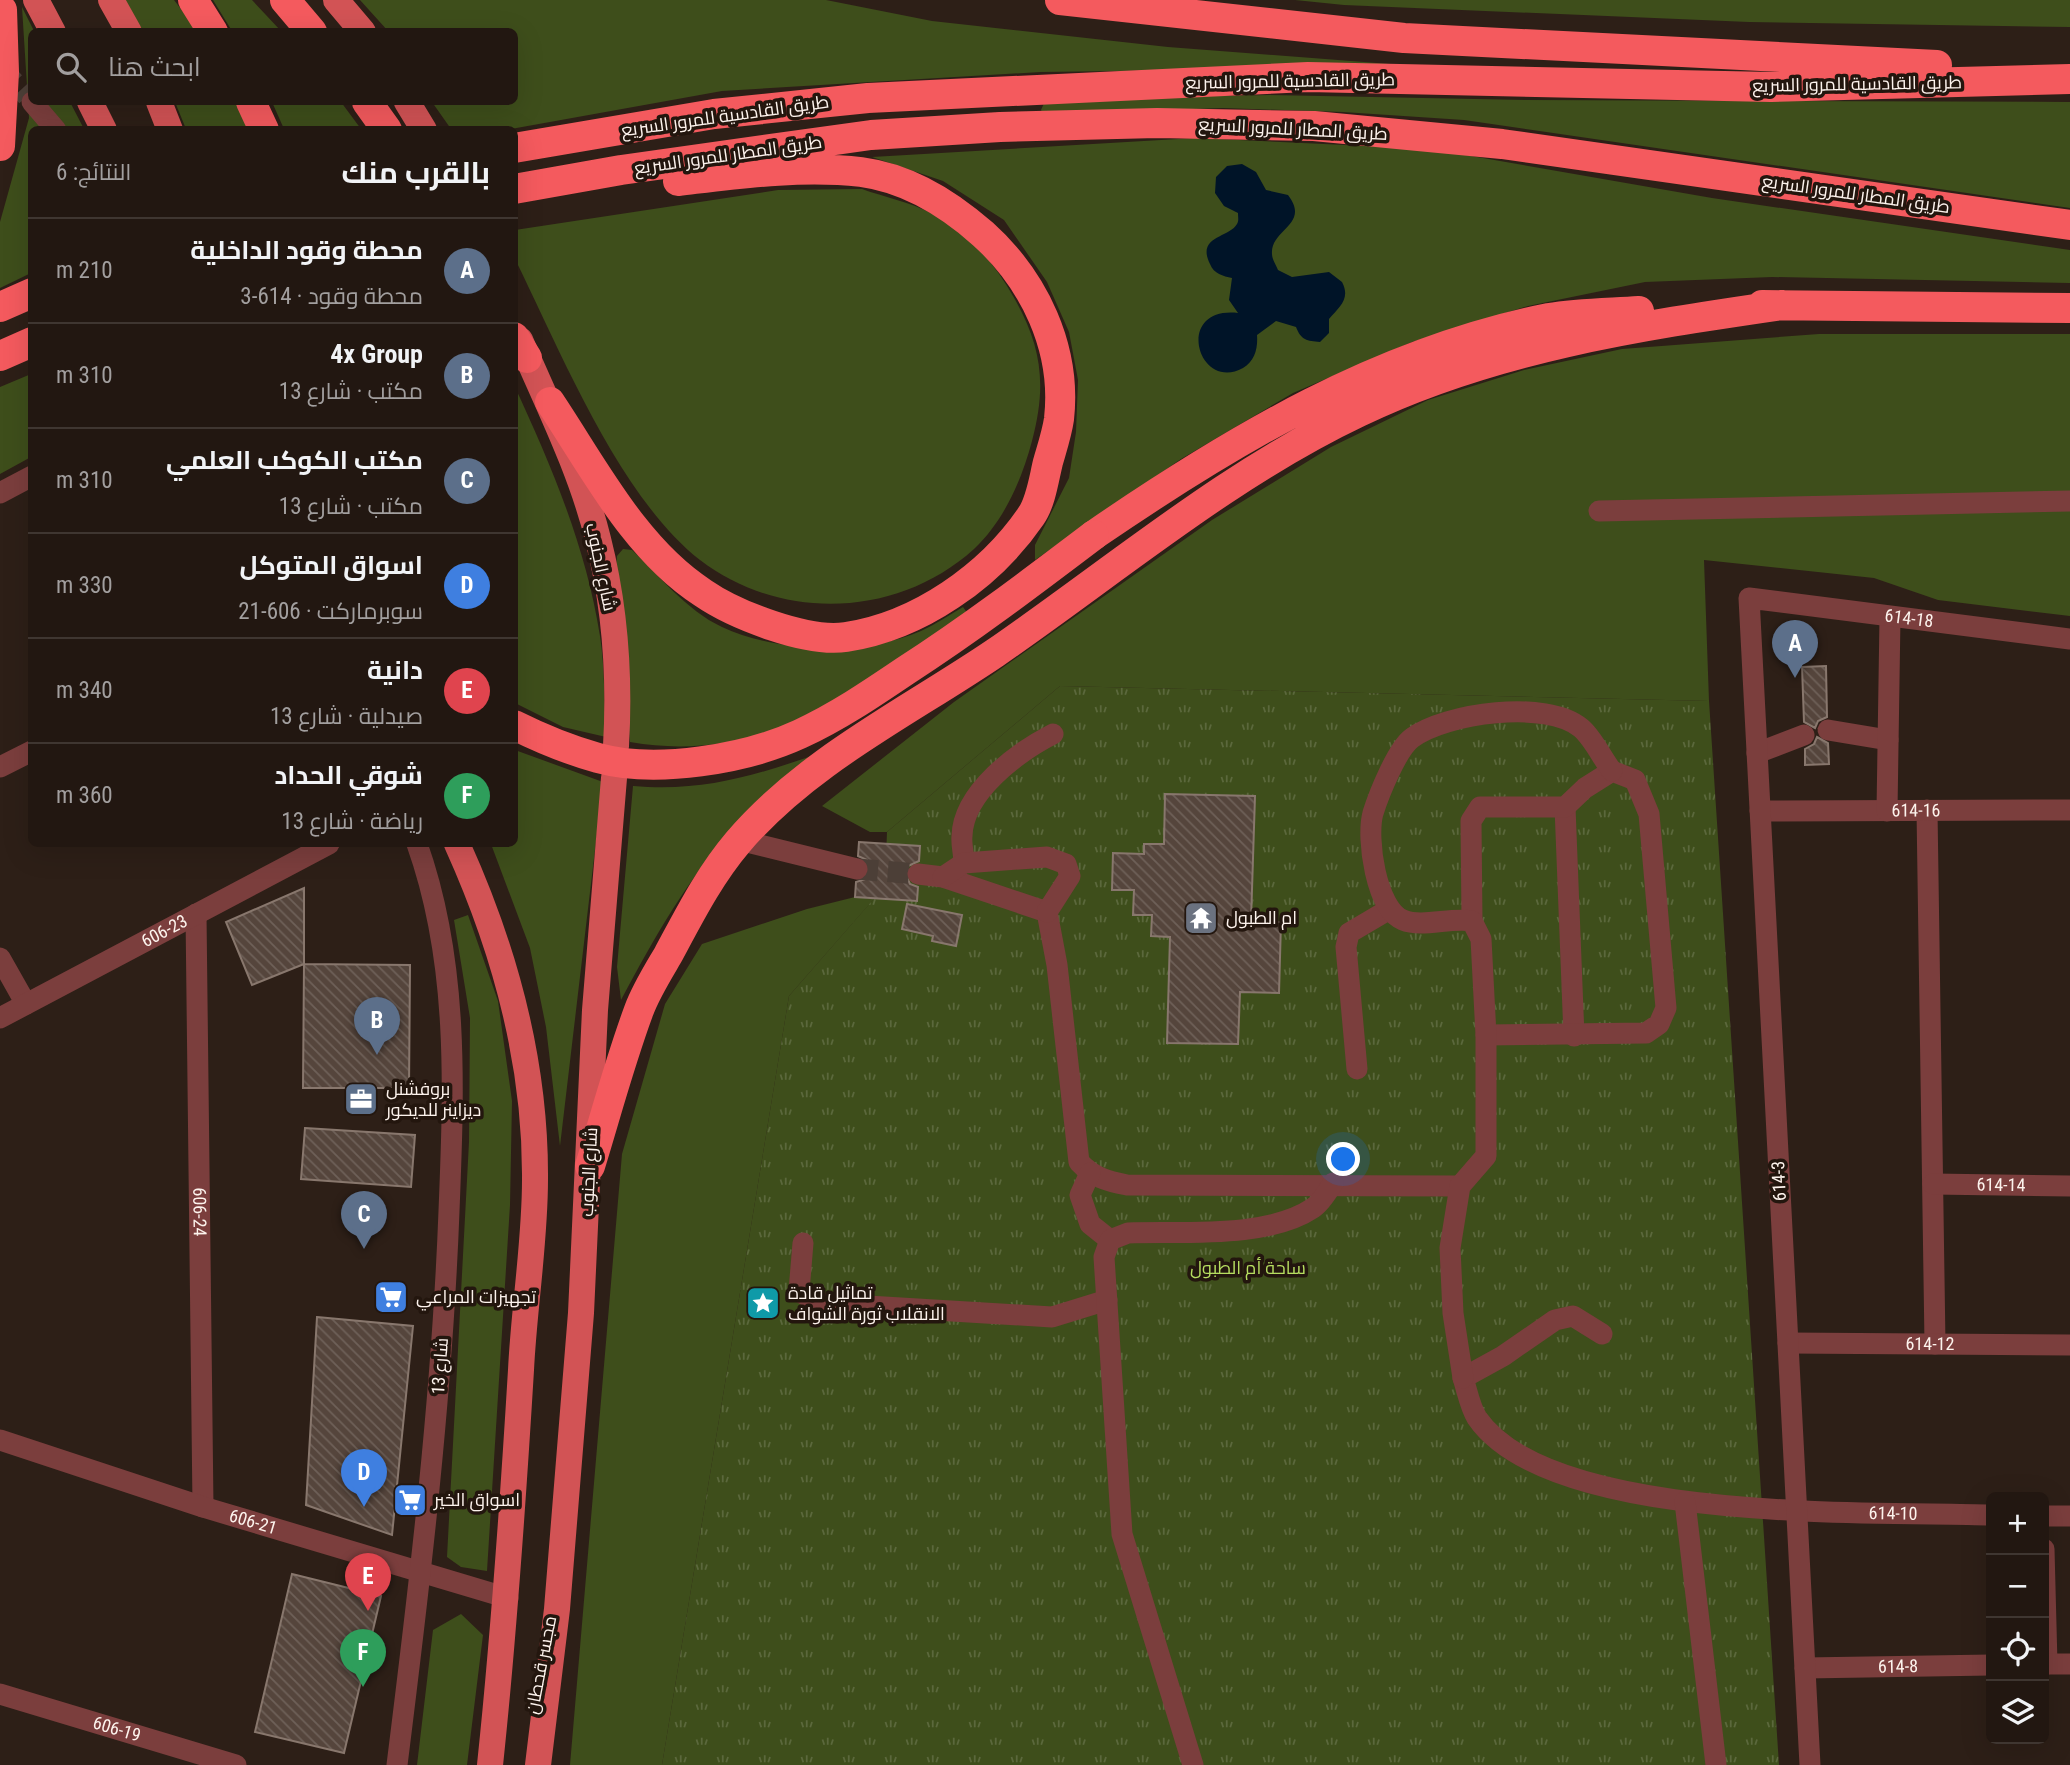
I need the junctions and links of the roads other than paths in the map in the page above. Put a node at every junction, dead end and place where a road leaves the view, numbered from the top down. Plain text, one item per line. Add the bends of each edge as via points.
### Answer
1 (36, 0) edge
2 (111, 0) edge
3 (193, 0) edge
4 (285, 0) edge
5 (337, 0) edge
6 (1060, 0) edge
7 (1, 5) edge
8 (51, 28) edge
9 (127, 28) edge
10 (210, 28) edge
11 (309, 28) edge
12 (360, 28) edge
13 (2070, 74) edge
14 (2070, 79) edge
15 (35, 105) edge
16 (92, 105) edge
17 (160, 105) edge
18 (252, 105) edge
19 (369, 105) edge
20 (409, 105) edge
21 (53, 126) edge
22 (102, 126) edge
23 (168, 126) edge
24 (262, 126) edge
25 (384, 126) edge
26 (422, 126) edge
27 (0, 146) edge
28 (518, 147) edge
29 (518, 188) edge
30 (518, 201) edge
31 (2070, 225) edge
32 (28, 295) edge
33 (1782, 305) junction
34 (0, 307) edge
35 (2070, 308) edge
36 (28, 344) edge
37 (521, 347) edge
38 (0, 356) edge
39 (550, 402) junction
40 (28, 478) edge
41 (0, 493) edge
42 (2070, 501) edge
43 (1599, 511) dead end
44 (1749, 598) joint
45 (1890, 617) junction
46 (2070, 639) edge
47 (518, 727) edge
48 (1828, 730) dead end
49 (1053, 734) dead end
50 (1804, 736) dead end
51 (1888, 740) junction
52 (616, 746) dead end
53 (28, 753) edge
54 (1757, 753) junction
55 (0, 767) edge
56 (1612, 771) junction
57 (614, 778) dead end
58 (1565, 807) junction
59 (1927, 810) junction
60 (2070, 810) edge
61 (1760, 811) junction
62 (1887, 811) junction
63 (739, 840) junction
64 (323, 847) edge
65 (418, 847) edge
66 (458, 847) edge
67 (964, 863) junction
68 (857, 869) tunnel mouth
69 (918, 874) tunnel mouth
70 (943, 877) junction
71 (1388, 910) junction
72 (1047, 912) junction
73 (196, 914) junction
74 (1472, 921) junction
75 (0, 958) edge
76 (26, 1004) junction
77 (0, 1018) edge
78 (1486, 1035) junction
79 (1574, 1035) junction
80 (1357, 1069) dead end
81 (590, 1166) junction
82 (1090, 1174) junction
83 (1334, 1183) junction
84 (1933, 1184) junction
85 (1460, 1186) junction
86 (2070, 1186) edge
87 (1110, 1240) junction
88 (803, 1243) dead end
89 (1107, 1300) junction
90 (1602, 1334) dead end
91 (1788, 1343) junction
92 (1936, 1344) junction
93 (2070, 1345) edge
94 (1462, 1378) junction
95 (0, 1440) edge
96 (1685, 1502) junction
97 (203, 1507) junction
98 (1797, 1510) junction
99 (1986, 1515) edge
100 (2049, 1516) edge
101 (2070, 1516) edge
102 (2044, 1555) edge
103 (560, 1565) joint
104 (510, 1567) junction
105 (421, 1572) junction
106 (508, 1598) junction
107 (2045, 1618) edge
108 (2049, 1664) edge
109 (2070, 1664) edge
110 (1986, 1665) edge
111 (1805, 1668) junction
112 (0, 1694) edge
113 (515, 1764) edge
114 (236, 1765) edge
115 (397, 1765) edge
116 (1193, 1765) edge
117 (1716, 1765) edge
118 (1810, 1765) edge

1 - 8 main road
2 - 9 main road
3 - 10 highway
4 - 11 highway
5 - 12 main road
6 - 13 highway via 1404,38
7 - 27 highway, bridge
14 - 28 highway, طريق القادسية للمرور السريع via 1771,88 1308,77 868,98 714,114
15 - 21 street
16 - 22 main road
17 - 23 main road
18 - 24 highway
19 - 25 highway
20 - 26 main road
29 - 31 highway, طريق المطار للمرور السريع via 871,135 1131,123 1314,126 1515,146
30 - 39 highway via 663,182 806,170 863,173 924,191 961,215 1004,253 1036,297 1057,356 1059,418 1034,513 1005,548 964,588 897,622 844,638 794,631 743,616 701,593 628,521
32 - 34 highway
33 - 35 highway
33 - 47 highway, bridge via 1551,318 1464,340 1368,376 1294,410 1194,467 950,643 852,706 799,734 749,752 702,762 601,759
33 - 63 highway via 1668,321 1556,344 1473,366 1359,412 1192,512 995,652 804,778
36 - 38 highway
37 - 39 main road, شارع الجنوب
39 - 52 main road, شارع الجنوب via 598,539 618,680
40 - 41 street
42 - 43 street
44 - 45 street, 614-18
44 - 54 street, 614-3
45 - 46 street, 614-18
45 - 51 street
48 - 51 street
49 - 67 street via 1019,751 967,813 961,835
50 - 54 street
51 - 62 street
53 - 55 street
54 - 61 street, 614-3
56 - 58 street
56 - 71 street via 1580,727 1557,716 1498,711 1444,722 1410,738 1372,816 1375,877
56 - 79 street via 1635,780 1649,814 1666,1008 1660,1024 1646,1032
57 - 81 main road, شارع الجنوب via 595,1010
58 - 74 street via 1480,807 1471,821
58 - 79 street
59 - 60 street, 614-16
59 - 62 street, 614-16
59 - 84 street
61 - 62 street, 614-16
61 - 91 street, 614-3
63 - 68 street
63 - 81 highway via 711,877 640,1006
64 - 73 street, 606-23
65 - 105 street, شارع 13 via 438,918 453,1035 446,1281
66 - 104 main road via 486,908 505,968 528,1075 535,1181
67 - 70 street
67 - 72 street via 1047,857 1066,864 1070,876
69 - 70 street
70 - 72 street
71 - 74 street via 1405,921
71 - 80 street via 1349,933 1346,947
72 - 82 street via 1079,1162
73 - 76 street, 606-23
73 - 97 street, 606-24
74 - 78 street via 1481,939
75 - 76 street
76 - 77 street, 606-23
78 - 79 street
78 - 85 street via 1486,1156
81 - 103 main road, شارع الجنوب
82 - 83 street via 1127,1185
82 - 87 street via 1080,1195 1090,1224
83 - 85 street
83 - 87 street via 1315,1208 1283,1222 1251,1229 1128,1233
84 - 86 street, 614-14
84 - 92 street
85 - 94 street, 614-10 via 1449,1273
87 - 89 street via 1104,1257
88 - 89 street via 799,1291 818,1303 1052,1317
89 - 116 street via 1122,1534
90 - 94 street via 1573,1316 1555,1320
91 - 92 street, 614-12
91 - 98 street, 614-3
92 - 93 street, 614-12
94 - 96 street, 614-10 via 1476,1417 1503,1443 1560,1475
95 - 97 street, 606-21
96 - 98 street, 614-10
96 - 117 street
97 - 105 street, 606-21
98 - 99 street, 614-10
98 - 111 street, 614-3
100 - 101 street
102 - 107 street
103 - 113 main road, مجسر قحطان
104 - 106 main road
104 - 113 main road, مجسر قحطان
105 - 106 street, 606-21
105 - 115 street, شارع 13
106 - 113 main road
108 - 109 street
110 - 111 street, 614-8
111 - 118 street, 614-3
112 - 114 street, 606-19

